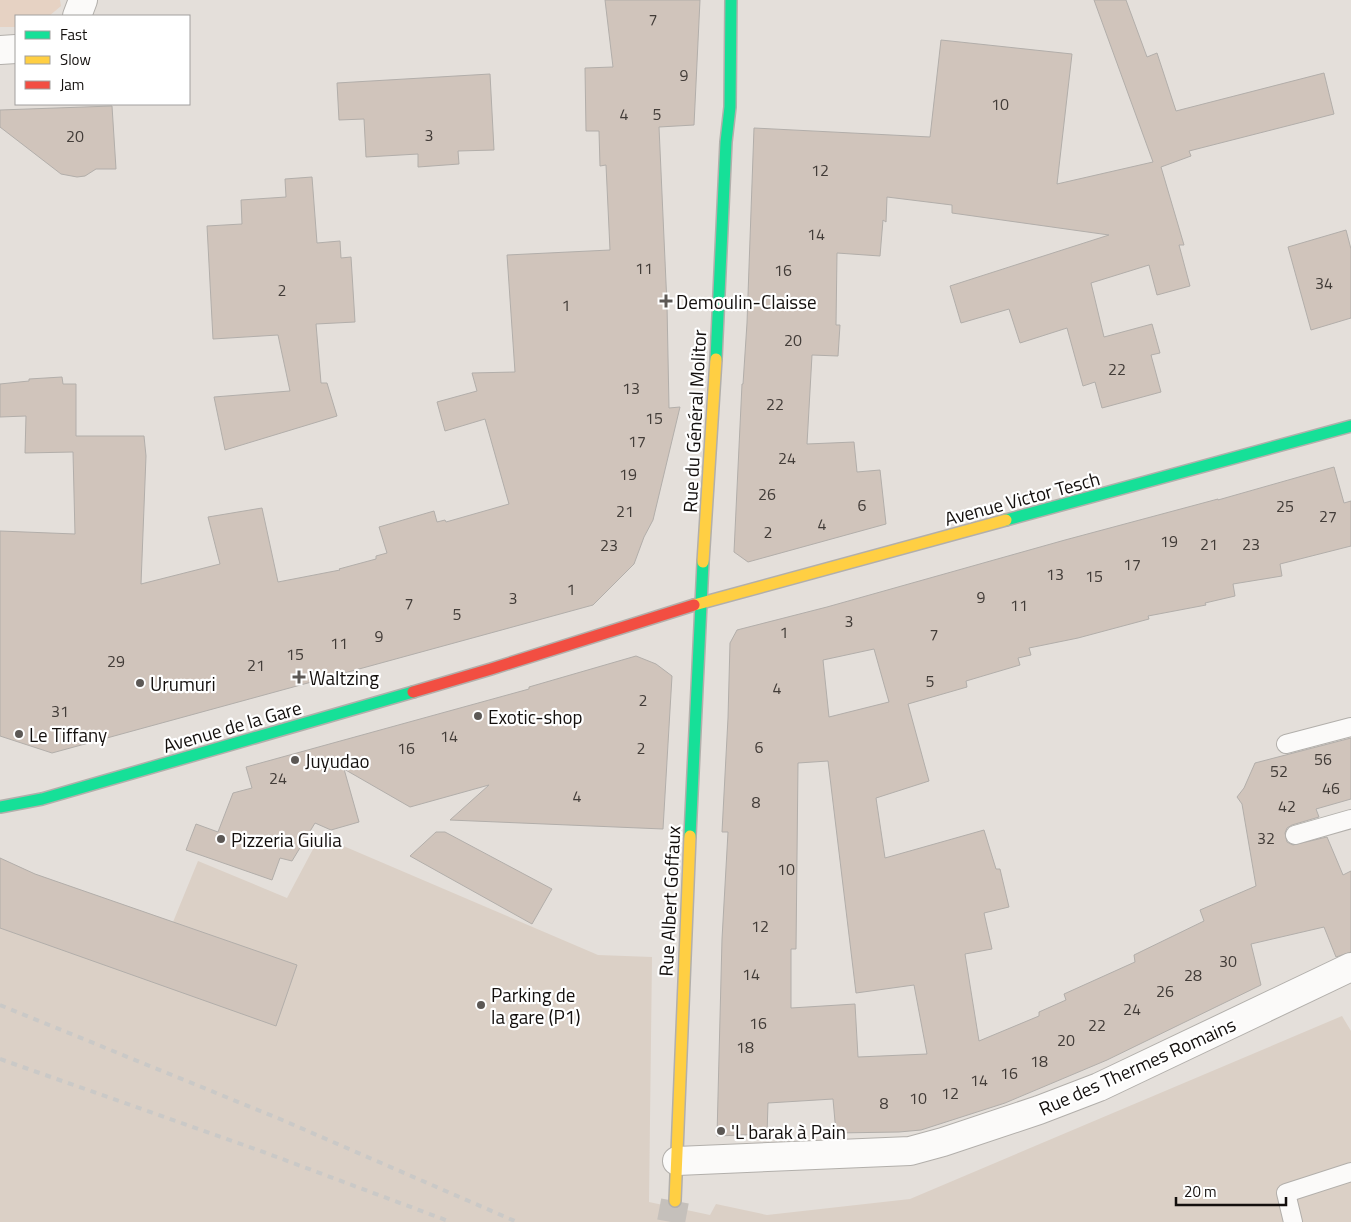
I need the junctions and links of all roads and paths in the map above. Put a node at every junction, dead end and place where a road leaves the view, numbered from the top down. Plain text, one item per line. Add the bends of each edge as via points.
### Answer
1 (83, 0) edge
2 (732, 0) edge
3 (77, 15) edge
4 (15, 49) edge
5 (0, 50) edge
6 (1351, 426) edge
7 (701, 603) junction
8 (1351, 727) edge
9 (1286, 744) dead end
10 (0, 807) edge
11 (1351, 819) edge
12 (1295, 835) dead end
13 (1351, 967) edge
14 (677, 1161) junction
15 (1351, 1172) edge
16 (675, 1201) tunnel mouth
17 (1294, 1222) edge

1 - 3 street
2 - 7 main road, Rue du Général Molitor via 730,107
4 - 5 street
6 - 7 main road, Avenue Victor Tesch
7 - 10 main road, Avenue de la Gare via 472,675 70,791
7 - 14 main road, Rue Albert Goffaux
8 - 9 lane
11 - 12 lane
13 - 14 street, Rue des Thermes Romains via 1099,1086 943,1142 910,1150
14 - 16 main road, Rue Albert Goffaux
15 - 17 lane via 1286,1193

